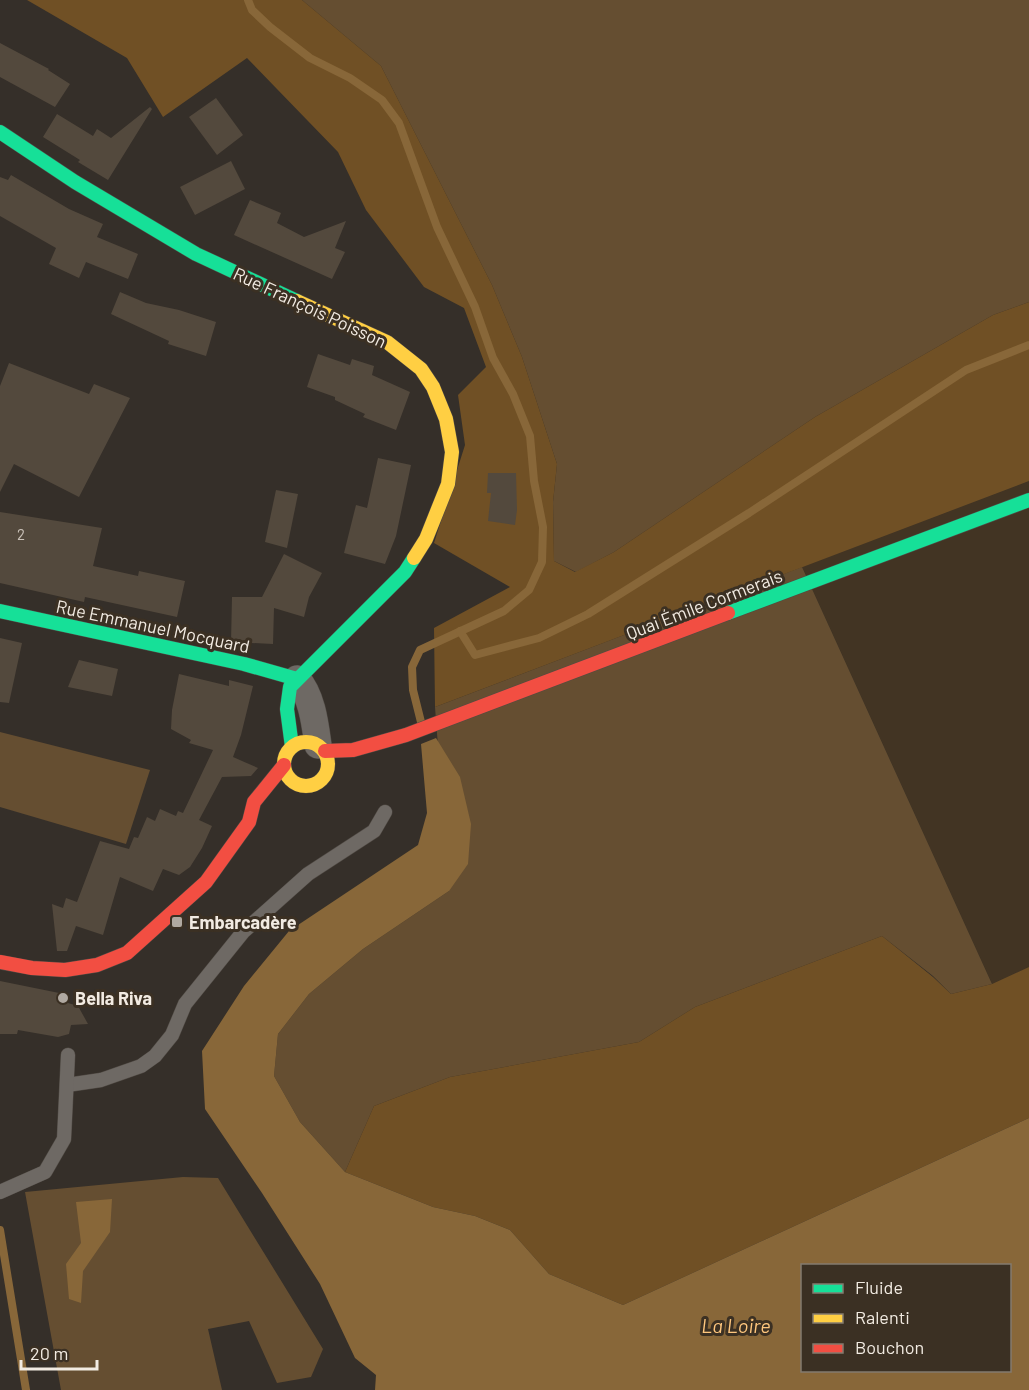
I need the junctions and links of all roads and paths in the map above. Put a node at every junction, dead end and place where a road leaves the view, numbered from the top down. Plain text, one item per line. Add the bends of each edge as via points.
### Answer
1 (0, 132) edge
2 (1029, 500) edge
3 (0, 611) edge
4 (297, 679) junction
5 (391, 740) junction
6 (311, 748) junction
7 (364, 761) dead end
8 (285, 765) junction
9 (344, 769) dead end
10 (326, 774) junction
11 (302, 786) junction
12 (290, 793) dead end
13 (385, 812) dead end
14 (267, 813) dead end
15 (249, 822) junction
16 (0, 962) edge
17 (68, 1055) dead end
18 (67, 1085) junction
19 (0, 1192) edge

1 - 4 street, Rue François Poisson via 196,254 387,342 421,369 433,387 446,419 452,452 448,484 426,539 405,572
2 - 5 street, Quai Émile Cormerais
3 - 4 street, Rue Emmanuel Mocquard
4 - 6 street via 313,714
5 - 6 street, Quai Émile Cormerais via 353,750
5 - 7 street, Quai Émile Cormerais
6 - 8 street via 286,756
6 - 10 street via 328,765
8 - 11 street via 288,776
8 - 15 street via 254,802
9 - 10 street
10 - 11 street via 318,782
11 - 12 street
13 - 18 lane via 374,831 308,874 243,932 185,1004 172,1035 155,1056 141,1066 101,1080
14 - 15 street
15 - 16 street via 206,882 115,960 81,968 45,970
17 - 18 lane
18 - 19 lane via 64,1139 45,1172

